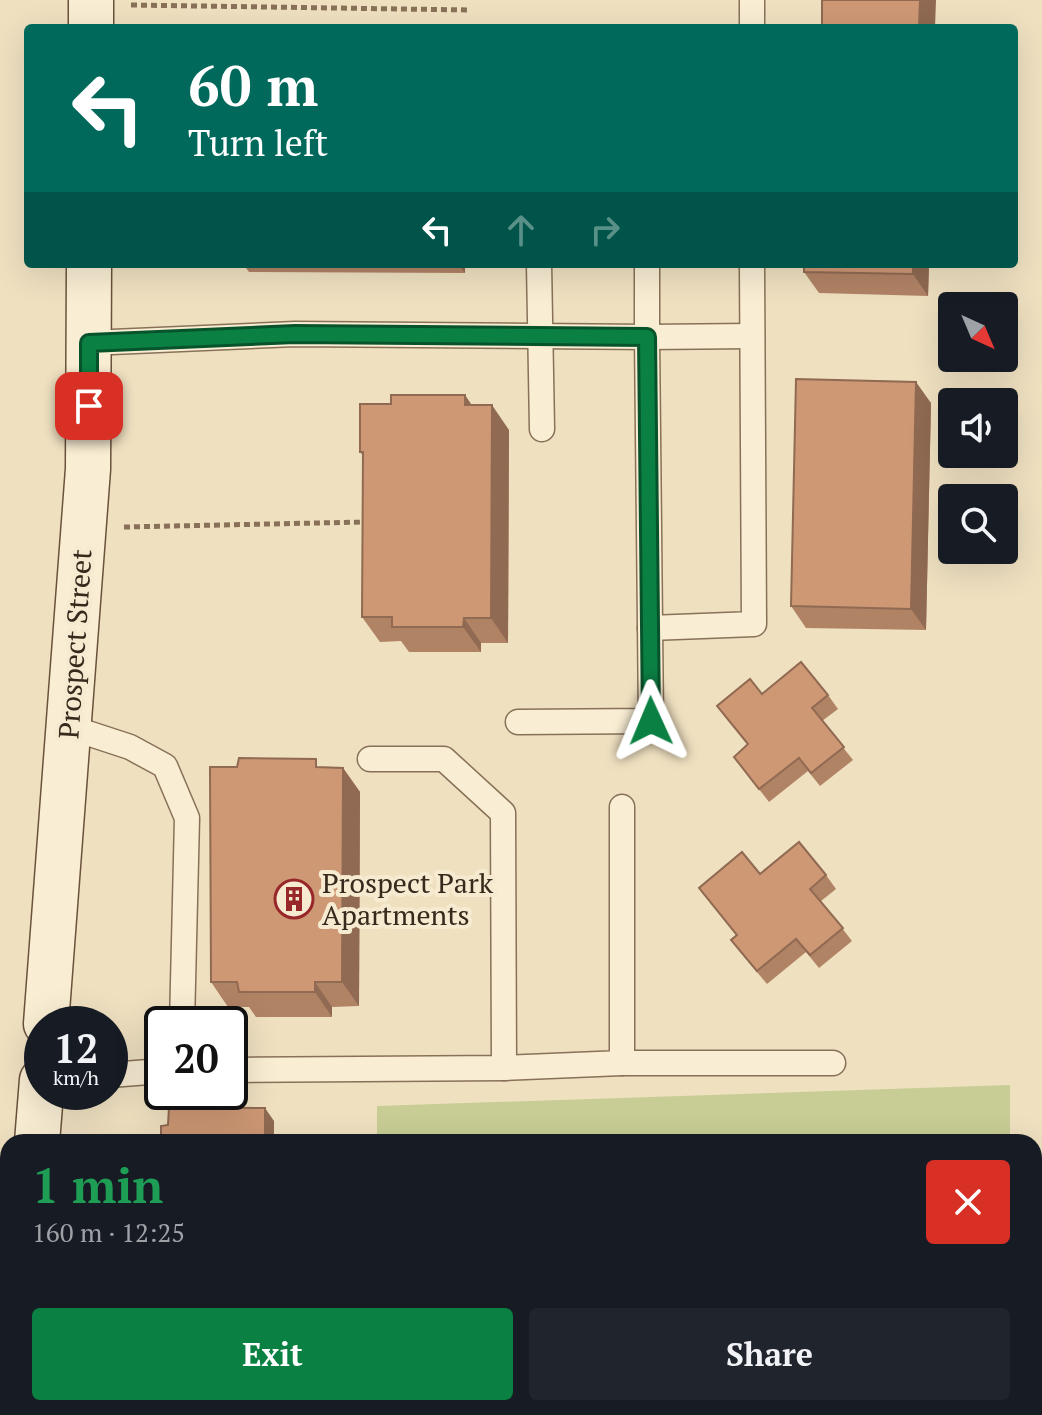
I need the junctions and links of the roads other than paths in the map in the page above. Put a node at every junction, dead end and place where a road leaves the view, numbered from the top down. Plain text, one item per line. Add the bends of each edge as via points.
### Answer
1 (752, 0) edge
2 (752, 24) edge
3 (89, 268) edge
4 (539, 268) edge
5 (647, 268) edge
6 (752, 268) edge
7 (752, 336) junction
8 (540, 337) junction
9 (647, 337) junction
10 (89, 343) junction
11 (542, 429) dead end
12 (650, 628) junction
13 (518, 722) dead end
14 (69, 727) junction
15 (370, 759) dead end
16 (622, 807) dead end
17 (47, 1006) edge
18 (182, 1006) edge
19 (622, 1063) junction
20 (833, 1063) dead end
21 (504, 1068) junction
22 (248, 1070) edge
23 (40, 1110) edge
24 (38, 1134) edge

1 - 2 lane
3 - 10 street, Prospect Street
4 - 8 lane
5 - 9 lane
6 - 7 lane
7 - 9 lane
7 - 12 lane via 754,624
8 - 9 lane
8 - 10 lane via 295,334
8 - 11 lane
9 - 12 lane
10 - 14 street, Prospect Street via 88,469
12 - 13 lane via 651,721
14 - 17 street, Prospect Street
14 - 18 lane via 130,747 165,766 187,818
15 - 21 lane via 444,759 503,813
16 - 19 lane
19 - 20 lane
19 - 21 lane
21 - 22 lane
23 - 24 street

